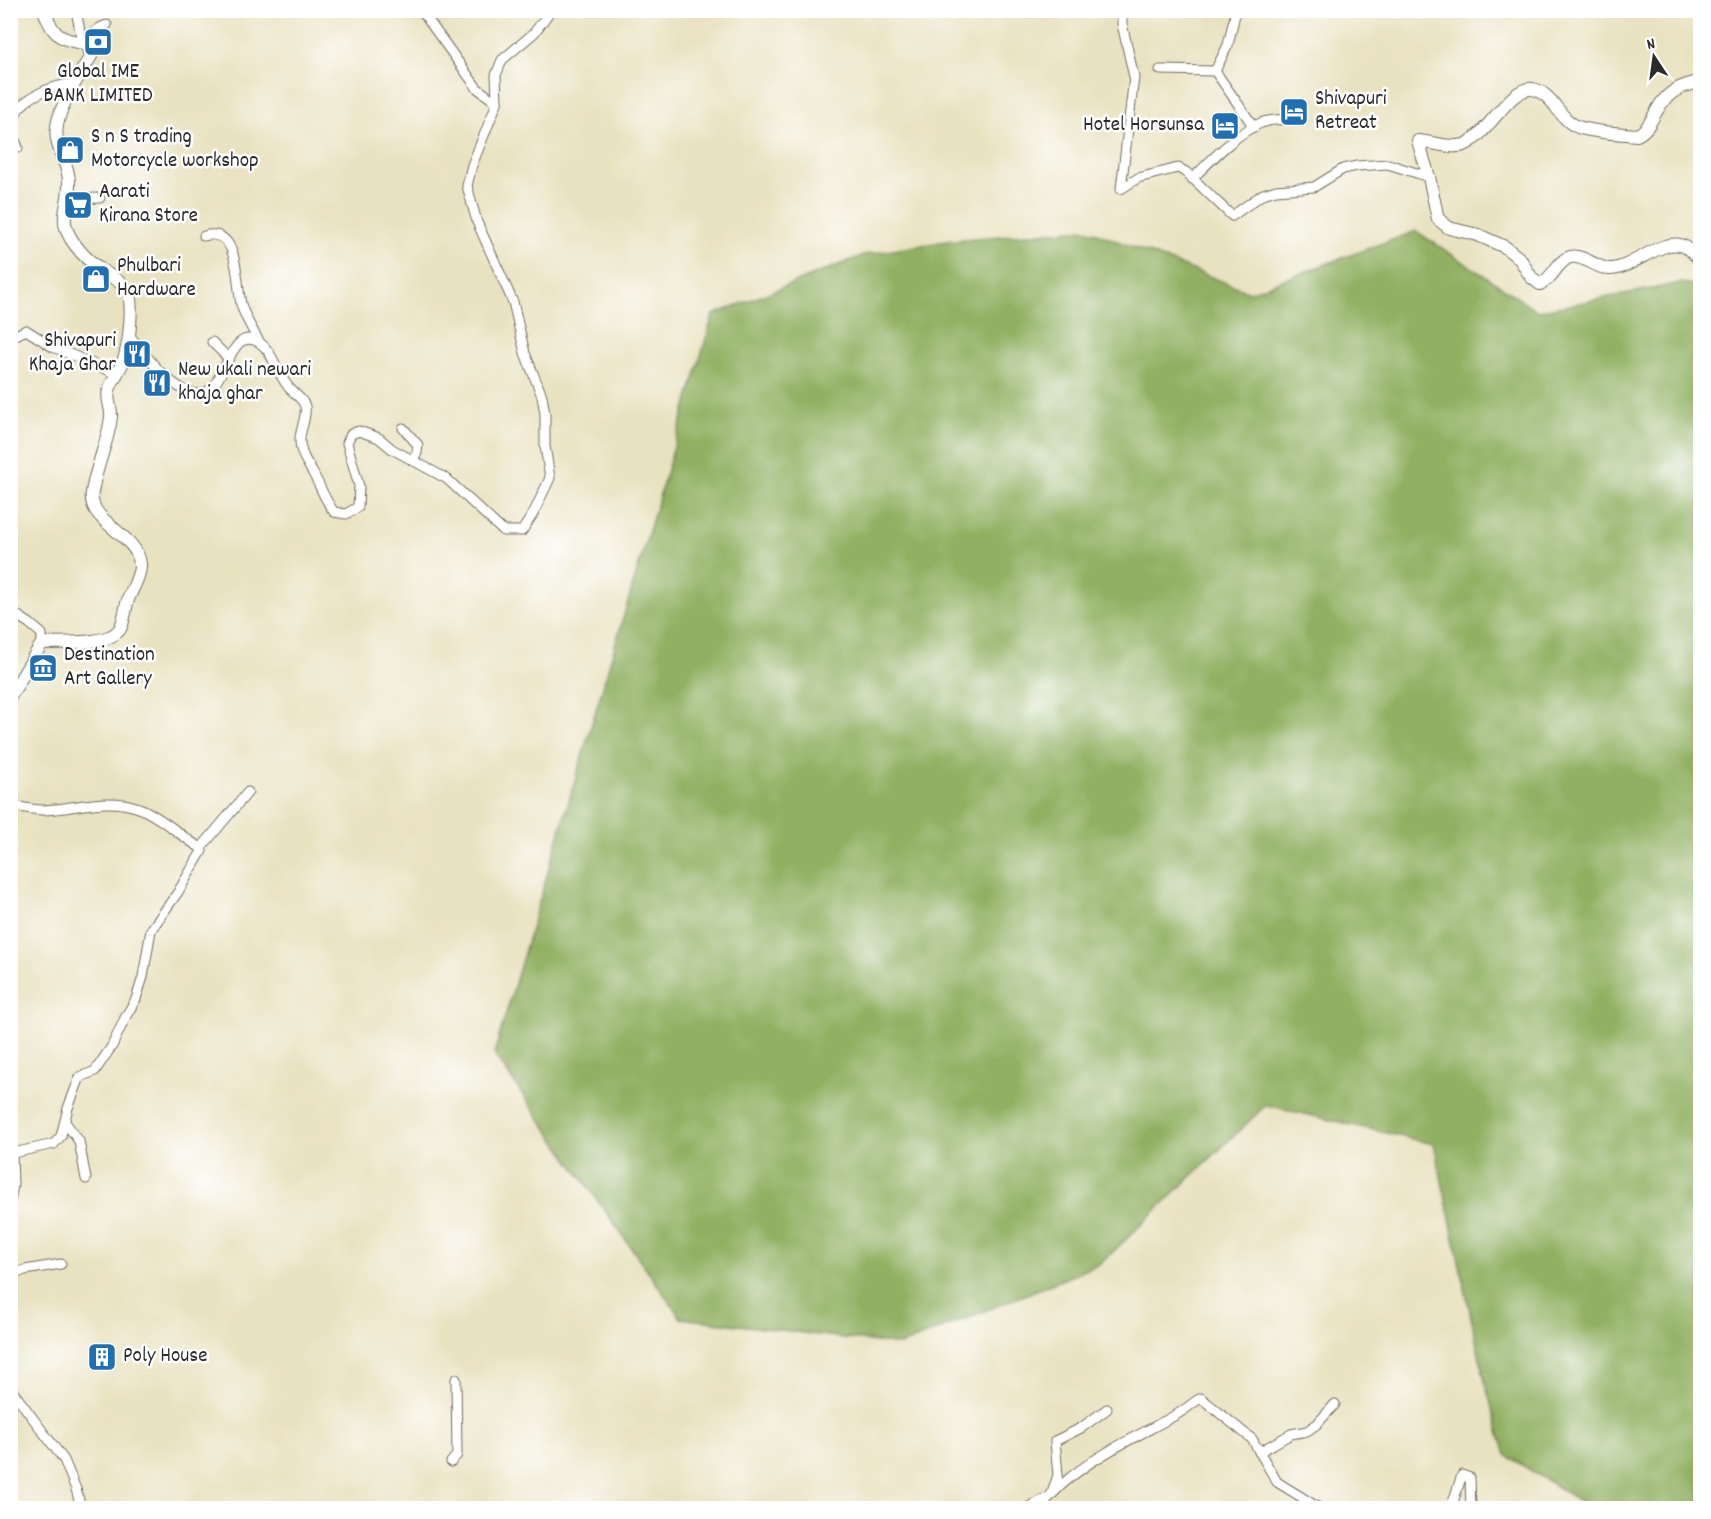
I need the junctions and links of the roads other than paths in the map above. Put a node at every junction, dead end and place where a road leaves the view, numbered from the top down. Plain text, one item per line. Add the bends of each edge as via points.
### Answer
1 (44, 10) edge
2 (76, 10) edge
3 (421, 10) edge
4 (551, 10) edge
5 (1236, 10) edge
6 (1122, 15) dead end
7 (107, 25) dead end
8 (85, 44) junction
9 (1160, 69) dead end
10 (1215, 71) junction
11 (1701, 82) edge
12 (75, 84) junction
13 (497, 103) junction
14 (1294, 120) dead end
15 (1254, 127) junction
16 (18, 148) dead end
17 (1429, 177) junction
18 (1192, 179) junction
19 (100, 198) dead end
20 (69, 199) junction
21 (204, 236) dead end
22 (1701, 260) edge
23 (129, 335) junction
24 (10, 338) edge
25 (212, 342) dead end
26 (260, 343) junction
27 (230, 357) junction
28 (117, 374) junction
29 (403, 428) dead end
30 (412, 460) junction
31 (10, 611) edge
32 (42, 643) junction
33 (10, 697) edge
34 (248, 792) dead end
35 (10, 805) edge
36 (201, 848) junction
37 (10, 1091) edge
38 (65, 1122) junction
39 (12, 1141) edge
40 (13, 1153) junction
41 (86, 1179) dead end
42 (10, 1201) edge
43 (61, 1264) dead end
44 (10, 1276) edge
45 (456, 1379) dead end
46 (10, 1386) edge
47 (1335, 1404) dead end
48 (1107, 1409) dead end
49 (1259, 1452) junction
50 (451, 1462) dead end
51 (1051, 1496) junction
52 (81, 1509) edge
53 (1027, 1509) edge
54 (1040, 1509) edge
55 (1319, 1509) edge
56 (1451, 1509) edge
57 (1471, 1509) edge

1 - 8 street via 56,35
2 - 8 street
3 - 13 street via 477,88
4 - 13 street via 534,33 502,60 496,75
5 - 10 street via 1228,45
6 - 18 street via 1134,84 1121,189 1138,178 1178,168
7 - 8 street via 98,27
8 - 12 street via 91,56
9 - 10 street
10 - 15 street
11 - 17 street via 1685,85 1665,98 1645,131 1637,135 1578,127 1563,118 1549,98 1534,89 1521,91 1477,139 1461,146 1418,141
12 - 16 street via 49,90 18,108 12,130
12 - 20 street via 63,106 56,135 67,166
13 - 30 street via 467,186 477,222 513,302 525,354 542,396 550,478 522,531 503,531 447,479
14 - 15 street via 1270,121
15 - 18 street
17 - 18 street via 1389,164 1357,166 1343,169 1314,187 1276,189 1263,194 1232,216
17 - 22 street via 1438,219 1443,225 1505,247 1540,284 1573,256 1610,269 1675,244 1686,247
19 - 20 street
20 - 23 street via 64,227 75,245 128,291
21 - 26 street via 220,235 230,245 241,304
23 - 27 street via 173,383 194,394 207,391 220,378
23 - 28 street
24 - 28 street via 26,330 53,347
25 - 27 street
26 - 27 street via 240,341
26 - 30 street via 305,407 301,454 334,512 346,514 358,507 358,486 347,443 351,434 359,430 379,438
28 - 32 street via 108,393 112,414 91,496 98,513 136,550 139,572 121,627 112,638
29 - 30 street via 418,445
31 - 32 street via 42,634
32 - 33 street
34 - 36 street
35 - 36 street via 40,810 109,802 137,807
36 - 38 street via 178,892 151,930 136,999 106,1058 95,1071 80,1077
37 - 39 street
38 - 40 street via 54,1143
38 - 41 street via 79,1141
39 - 40 street
40 - 42 street
43 - 44 street
45 - 50 street via 457,1455
46 - 52 street via 64,1460
47 - 49 street via 1307,1431 1292,1434
48 - 51 street via 1055,1441 1058,1475
49 - 51 street via 1252,1439 1201,1398 1100,1455
49 - 55 street via 1277,1482
51 - 53 street
51 - 54 street
56 - 57 street via 1462,1475 1470,1478

